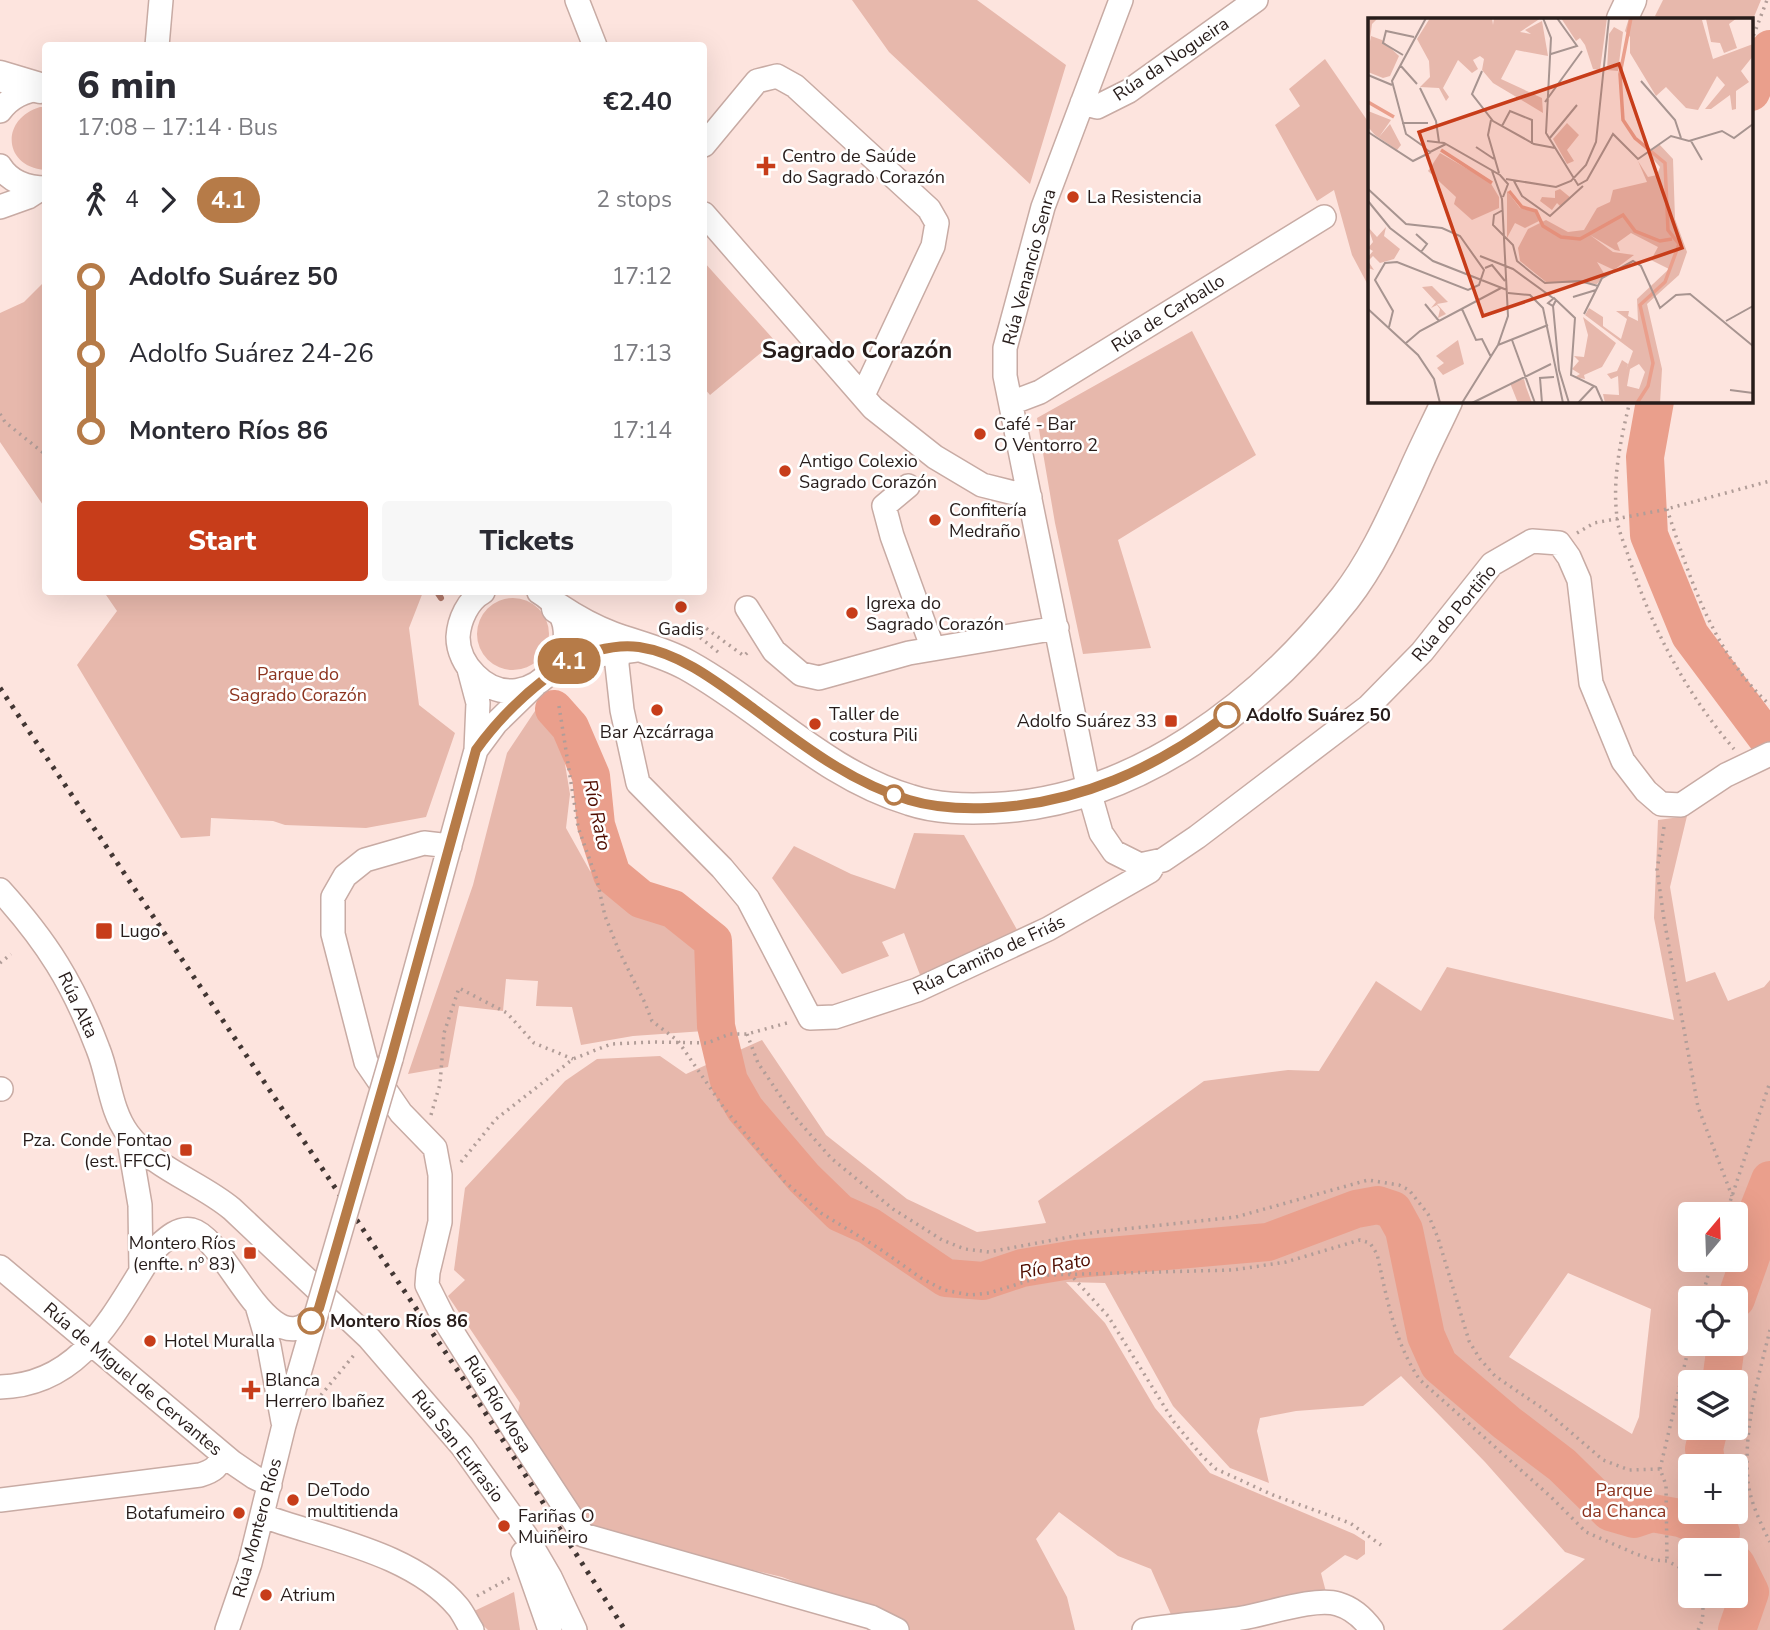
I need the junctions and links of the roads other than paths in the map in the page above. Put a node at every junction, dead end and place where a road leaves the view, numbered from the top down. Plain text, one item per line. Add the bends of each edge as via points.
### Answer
1 (161, 0) edge
2 (577, 0) edge
3 (1121, 0) edge
4 (1256, 0) edge
5 (1631, 0) edge
6 (1622, 18) edge
7 (157, 42) edge
8 (593, 42) edge
9 (0, 76) edge
10 (42, 89) edge
11 (42, 89) edge
12 (1082, 103) junction
13 (0, 111) edge
14 (707, 141) edge
15 (0, 166) edge
16 (42, 188) edge
17 (42, 189) edge
18 (0, 207) edge
19 (707, 217) edge
20 (1324, 217) dead end
21 (863, 395) junction
22 (1447, 402) edge
23 (1010, 403) junction
24 (908, 486) dead end
25 (1030, 497) junction
26 (546, 597) edge
27 (469, 600) edge
28 (747, 608) dead end
29 (1057, 628) junction
30 (630, 648) junction
31 (933, 649) junction
32 (469, 669) junction
33 (546, 676) junction
34 (476, 750) junction
35 (1759, 758) edge
36 (1089, 790) junction
37 (450, 846) junction
38 (1155, 862) junction
39 (0, 890) edge
40 (128, 1135) junction
41 (0, 1267) edge
42 (141, 1271) junction
43 (257, 1307) junction
44 (316, 1315) junction
45 (93, 1343) junction
46 (0, 1387) edge
47 (284, 1425) junction
48 (221, 1453) junction
49 (270, 1485) junction
50 (0, 1500) edge
51 (506, 1508) junction
52 (263, 1516) junction
53 (227, 1630) edge
54 (471, 1630) edge
55 (550, 1630) edge
56 (575, 1630) edge
57 (897, 1630) edge
58 (1144, 1630) edge
59 (1372, 1630) edge

1 - 7 street
2 - 8 street
3 - 12 street, Rúa Venancio Senra
4 - 12 street, Rúa da Nogueira via 1129,91 1097,107
5 - 6 main road
9 - 10 main road
11 - 13 street via 13,97
12 - 23 street, Rúa Venancio Senra via 1043,207 1005,348
14 - 21 street via 757,81 777,76 794,86 929,209 937,223 933,246
15 - 16 street via 14,181
17 - 18 street
19 - 21 street
20 - 23 street, Rúa de Carballo via 1040,392
21 - 25 street via 873,408 947,464 982,485
22 - 36 main road via 1373,556 1310,639 1272,678 1198,737
23 - 25 street, Rúa Venancio Senra
24 - 31 street via 884,506
25 - 29 street, Rúa Venancio Senra
26 - 30 main road via 586,626
26 - 33 street via 563,623 565,638 563,654
27 - 32 street via 458,639
28 - 31 street via 774,651 802,674 819,678
29 - 31 street
29 - 36 street, Rúa Venancio Senra
30 - 33 main road via 580,657
30 - 36 main road via 659,652 688,666 856,779 894,795 936,807 975,809 1044,803
30 - 38 street, Rúa Camiño de Friás via 622,710 638,783 748,899 810,1017 835,1017 969,968 1150,871
32 - 33 street via 480,680 508,690 522,689
32 - 34 street via 478,703
33 - 34 street via 496,723
34 - 37 street
35 - 38 street, Rúa do Portiño via 1681,805 1661,804 1646,791 1623,761 1591,683 1579,580 1569,558 1559,543 1532,541 1492,564 1422,652 1368,707 1197,837
36 - 38 street via 1101,833 1114,852 1140,864
37 - 44 street, bridge
37 - 57 street, Rúa Río Mosa via 424,844 365,860 345,876 333,897 333,934 366,1062 401,1113 435,1148 440,1222 427,1285 444,1319 583,1535 871,1617
39 - 40 street, Rúa Alta via 64,972 99,1050
40 - 42 street via 140,1205
40 - 51 street, Rúa San Eufrasio via 154,1158 232,1209 369,1338 462,1446
41 - 45 street, Rúa de Miguel de Cervantes
42 - 43 street, Rúa Montero Ríos via 165,1239 190,1230 215,1249
42 - 45 street
43 - 44 street, Rúa Montero Ríos via 290,1329 303,1326
43 - 47 street, Rúa Montero Ríos
44 - 47 street, Rúa Montero Ríos
45 - 46 street via 50,1377
45 - 48 street, Rúa de Miguel de Cervantes
47 - 49 street, Rúa Montero Ríos
48 - 49 street, Rúa de Miguel de Cervantes
48 - 50 street via 216,1468 200,1475
49 - 52 street, Rúa Montero Ríos
51 - 55 street, Rúa San Eufrasio
51 - 56 street, Rúa San Eufrasio via 550,1577
52 - 53 street, Rúa Montero Ríos
52 - 54 street via 397,1561 437,1587 458,1607
58 - 59 street via 1325,1602 1340,1604

